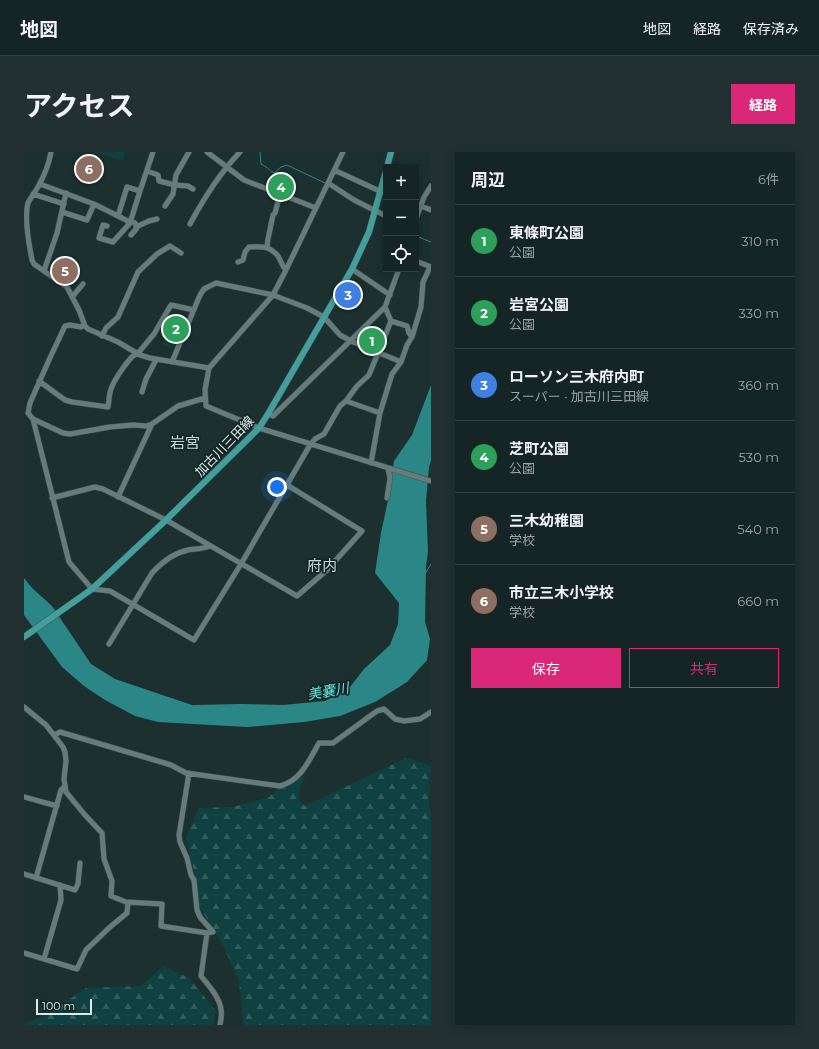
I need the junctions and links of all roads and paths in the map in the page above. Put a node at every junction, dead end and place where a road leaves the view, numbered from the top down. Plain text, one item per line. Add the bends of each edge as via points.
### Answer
1 (51, 152) edge
2 (154, 152) edge
3 (188, 152) edge
4 (207, 152) edge
5 (240, 152) edge
6 (343, 152) edge
7 (391, 152) edge
8 (388, 164) edge
9 (226, 167) junction
10 (334, 170) junction
11 (147, 171) junction
12 (40, 184) junction
13 (328, 184) junction
14 (175, 185) junction
15 (431, 186) edge
16 (193, 189) dead end
17 (140, 191) junction
18 (66, 193) junction
19 (383, 193) edge
20 (33, 194) junction
21 (280, 194) junction
22 (64, 204) junction
23 (94, 204) junction
24 (165, 206) dead end
25 (316, 208) junction
26 (419, 208) edge
27 (431, 210) edge
28 (375, 211) junction
29 (62, 212) junction
30 (383, 215) edge
31 (118, 216) junction
32 (157, 219) dead end
33 (130, 222) junction
34 (190, 224) dead end
35 (107, 226) dead end
36 (136, 227) junction
37 (131, 235) dead end
38 (267, 247) junction
39 (181, 252) dead end
40 (238, 262) dead end
41 (419, 262) edge
42 (431, 267) edge
43 (352, 269) junction
44 (286, 270) junction
45 (44, 271) junction
46 (398, 272) edge
47 (83, 284) dead end
48 (273, 295) junction
49 (390, 295) junction
50 (72, 297) junction
51 (386, 307) junction
52 (194, 310) junction
53 (324, 317) junction
54 (391, 321) junction
55 (84, 325) junction
56 (102, 336) junction
57 (412, 337) junction
58 (351, 342) junction
59 (378, 352) junction
60 (136, 353) junction
61 (156, 360) junction
62 (172, 362) junction
63 (401, 362) junction
64 (209, 368) junction
65 (40, 381) junction
66 (142, 392) dead end
67 (205, 398) junction
68 (346, 401) junction
69 (380, 413) junction
70 (268, 414) junction
71 (33, 419) junction
72 (152, 424) junction
73 (259, 428) junction
74 (310, 444) junction
75 (370, 463) junction
76 (388, 468) junction
77 (431, 482) edge
78 (286, 485) junction
79 (118, 497) junction
80 (52, 498) junction
81 (387, 498) dead end
82 (166, 520) junction
83 (210, 546) junction
84 (240, 564) junction
85 (92, 589) junction
86 (132, 604) junction
87 (25, 637) edge
88 (109, 644) dead end
89 (24, 707) edge
90 (431, 712) edge
91 (54, 735) junction
92 (189, 773) junction
93 (65, 786) junction
94 (24, 797) edge
95 (57, 806) junction
96 (80, 863) dead end
97 (24, 874) edge
98 (36, 878) junction
99 (60, 885) junction
100 (126, 902) junction
101 (207, 933) junction
102 (24, 953) edge
103 (44, 959) junction
104 (220, 1025) edge

1 - 12 street
2 - 11 street
3 - 14 street via 176,175
4 - 9 street
5 - 9 street
6 - 10 street
7 - 8 main road
9 - 21 street via 244,180
9 - 34 street
10 - 13 street
10 - 19 street
11 - 14 street via 158,175 159,181
11 - 17 street
12 - 18 street
12 - 20 street
13 - 25 street
13 - 28 street
14 - 16 street
14 - 24 street via 173,194
15 - 26 street
17 - 31 street via 127,187
17 - 33 street
18 - 22 street
18 - 23 street
19 - 28 main road, 加古川三田線
20 - 22 street
20 - 45 street via 27,204 26,226 32,260
21 - 25 street
21 - 38 street
22 - 29 street
23 - 29 street via 87,220
23 - 31 street
25 - 44 street
26 - 27 street
28 - 30 street
28 - 43 main road, 加古川三田線 via 369,232
29 - 45 street
31 - 33 street
32 - 36 street
33 - 35 street via 113,242 99,238 103,225
33 - 36 street via 135,223
36 - 37 street
38 - 40 street via 249,247 243,260
38 - 44 street via 278,256
39 - 56 street via 170,246 138,272 118,317 106,328
41 - 42 street
42 - 57 street via 423,282 421,306
43 - 49 street
43 - 53 main road, 加古川三田線
44 - 48 street
45 - 50 street via 67,287
46 - 49 street
47 - 50 street
48 - 52 street via 216,283 204,289
48 - 53 street
48 - 64 street
49 - 51 street
50 - 55 street
51 - 54 street
51 - 58 street
52 - 60 street via 170,305 154,334
52 - 62 street
53 - 58 street via 340,335
53 - 70 main road, 加古川三田線
54 - 57 street via 406,326
54 - 59 street
55 - 56 street
55 - 65 street via 65,326
56 - 60 street
57 - 63 street
58 - 59 street
58 - 70 street via 273,416
59 - 63 street
59 - 68 street via 369,375
60 - 61 street
60 - 65 street via 110,389 108,408 65,400
61 - 62 street
61 - 66 street
62 - 64 street
63 - 69 street via 392,374
64 - 67 street
65 - 71 street via 28,413
67 - 72 street via 178,406
67 - 73 street via 206,406
68 - 69 street
68 - 74 street via 340,406 324,434
69 - 75 street
70 - 73 main road, 加古川三田線
71 - 72 street via 70,434 110,427
71 - 80 street
72 - 79 street
73 - 74 street
73 - 82 main road, 加古川三田線
74 - 75 street
74 - 78 street
75 - 76 street
76 - 77 street
76 - 81 street via 390,478
78 - 84 street
78 - 84 street via 362,531 328,570 297,596
79 - 80 street via 95,487
79 - 82 street
80 - 85 street via 68,562
82 - 83 street
82 - 85 main road, 加古川三田線
83 - 84 street
83 - 86 street via 172,556 152,573
84 - 86 street via 194,640
85 - 86 street via 110,591
85 - 87 main road, 加古川三田線
86 - 88 street
89 - 91 street
90 - 92 street via 420,719 404,721 395,719 384,709 377,711 333,743 319,743 298,777 284,786
91 - 92 street via 60,732
91 - 93 street via 65,752
92 - 101 street via 179,835 194,880 197,910 213,932
93 - 95 street via 61,790
93 - 100 street via 66,792 102,833 104,859 112,881 111,896
94 - 95 street
95 - 98 street
96 - 99 street via 75,890
97 - 98 street
98 - 99 street
99 - 103 street via 61,900
100 - 101 street via 162,904 161,926
100 - 103 street via 127,912 86,950 77,969
101 - 104 street via 200,976 219,1002
102 - 103 street

